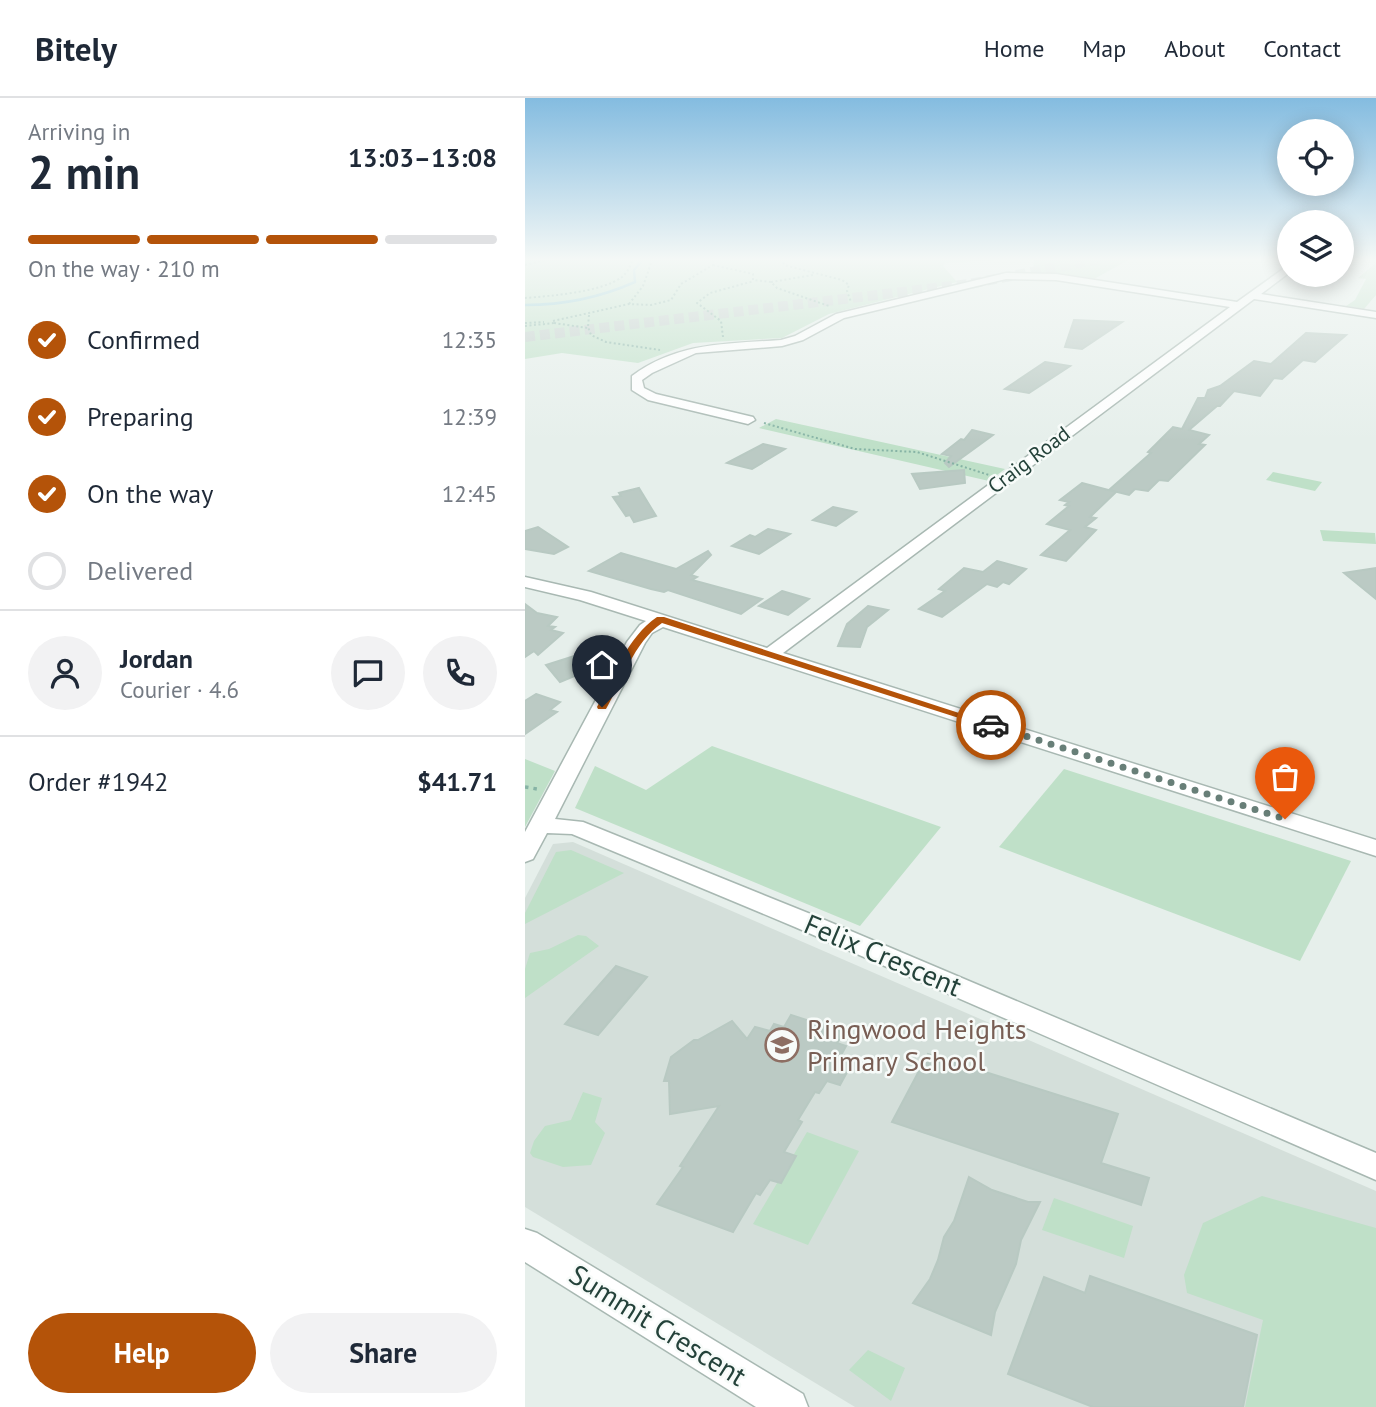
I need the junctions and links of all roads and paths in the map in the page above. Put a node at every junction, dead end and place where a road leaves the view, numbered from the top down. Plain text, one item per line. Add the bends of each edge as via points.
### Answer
1 (568, 319) edge
2 (589, 319) edge
3 (718, 319) edge
4 (830, 319) edge
5 (1219, 319) edge
6 (553, 322) junction
7 (525, 324) edge
8 (588, 328) junction
9 (729, 347) junction
10 (683, 355) junction
11 (748, 420) joint
12 (1000, 482) junction
13 (525, 582) edge
14 (661, 620) junction
15 (769, 654) junction
16 (540, 826) junction
17 (1374, 841) edge
18 (525, 854) edge
19 (1376, 1167) edge
20 (525, 1244) edge
21 (790, 1407) edge

1 - 6 path
2 - 8 path
3 - 9 path
4 - 9 street via 789,341
5 - 12 street, Craig Road
6 - 7 path
6 - 8 path
8 - 10 path via 591,335 606,342
9 - 10 street
10 - 11 street via 642,373 635,383 638,390 661,400
11 - 12 path via 871,452 937,456 979,469
12 - 15 street, Craig Road
13 - 14 street
14 - 15 street
14 - 16 street via 636,642
15 - 17 street
16 - 18 street
16 - 19 street, Felix Crescent via 575,827
20 - 21 street, Summit Crescent

